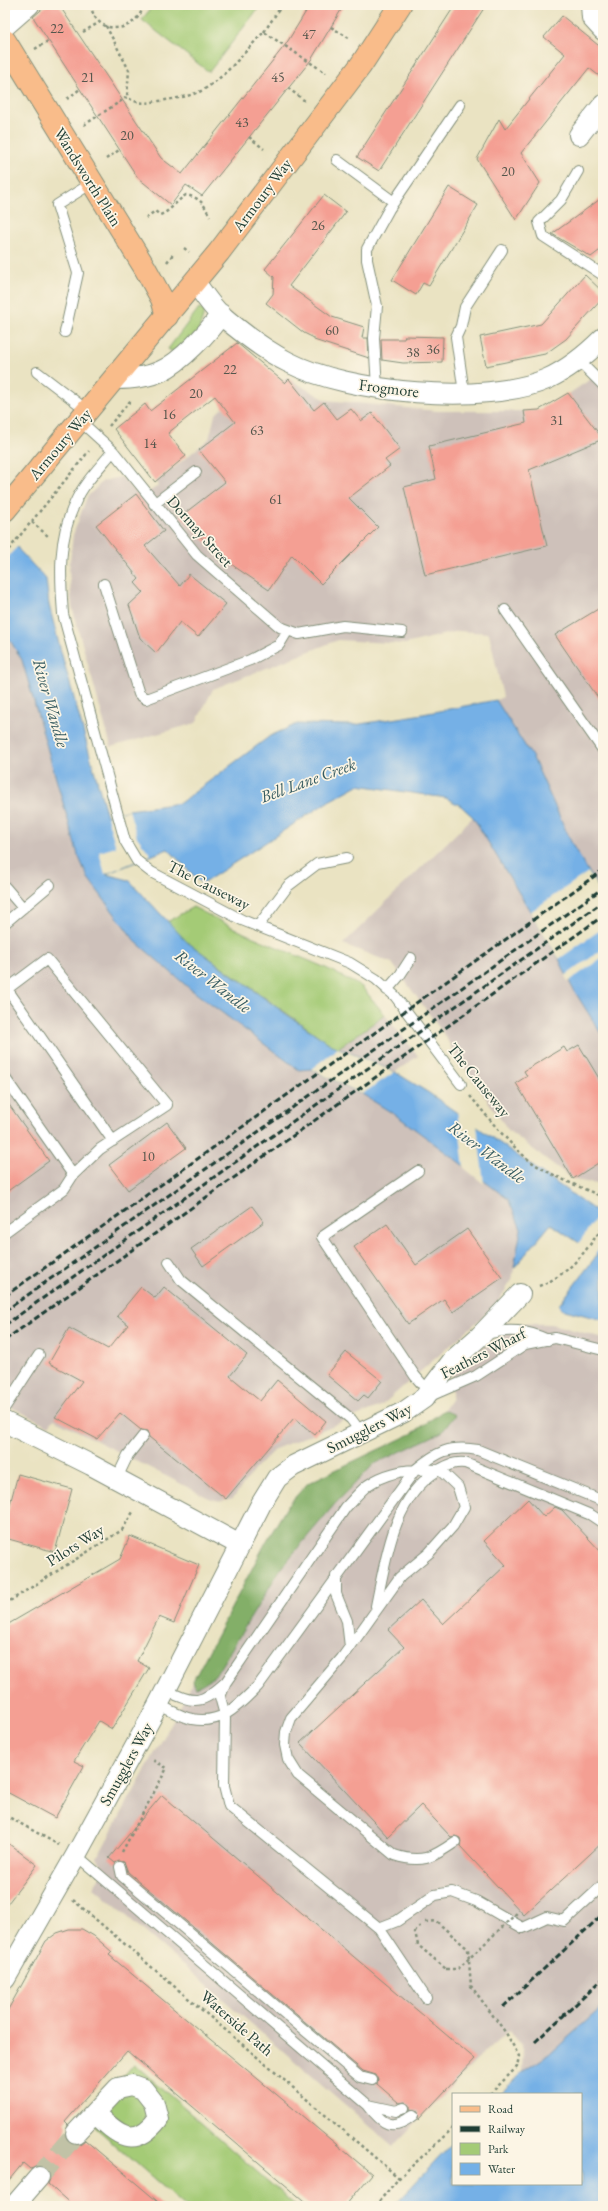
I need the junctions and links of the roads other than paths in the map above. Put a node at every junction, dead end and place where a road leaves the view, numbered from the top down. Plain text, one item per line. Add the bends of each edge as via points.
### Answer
1 (29, 5) edge
2 (400, 5) edge
3 (591, 5) edge
4 (5, 26) edge
5 (603, 30) edge
6 (5, 41) edge
7 (460, 105) dead end
8 (603, 105) edge
9 (579, 134) dead end
10 (337, 160) dead end
11 (578, 171) dead end
12 (92, 183) junction
13 (394, 202) junction
14 (502, 250) dead end
15 (603, 275) edge
16 (195, 282) junction
17 (221, 314) junction
18 (167, 316) junction
19 (65, 332) dead end
20 (603, 338) edge
21 (579, 361) junction
22 (37, 372) dead end
23 (115, 379) junction
24 (603, 385) edge
25 (377, 388) junction
26 (464, 393) junction
27 (84, 416) junction
28 (112, 451) junction
29 (196, 472) dead end
30 (154, 504) junction
31 (5, 510) edge
32 (104, 584) dead end
33 (505, 610) dead end
34 (288, 630) junction
35 (402, 632) dead end
36 (603, 750) edge
37 (347, 858) dead end
38 (50, 885) dead end
39 (5, 887) edge
40 (23, 908) junction
41 (5, 923) edge
42 (258, 926) junction
43 (410, 958) dead end
44 (387, 990) junction
45 (5, 1078) edge
46 (461, 1084) road end
47 (113, 1141) junction
48 (418, 1171) dead end
49 (73, 1175) junction
50 (5, 1232) edge
51 (169, 1262) dead end
52 (520, 1294) road end
53 (480, 1336) junction
54 (548, 1340) junction
55 (603, 1350) edge
56 (39, 1354) dead end
57 (426, 1395) junction
58 (5, 1407) edge
59 (5, 1422) edge
60 (362, 1434) junction
61 (143, 1436) dead end
62 (415, 1470) junction
63 (440, 1470) junction
64 (117, 1478) junction
65 (603, 1501) edge
66 (603, 1523) edge
67 (240, 1545) junction
68 (336, 1576) junction
69 (375, 1611) junction
70 (350, 1647) junction
71 (226, 1682) junction
72 (162, 1697) junction
73 (225, 1715) junction
74 (456, 1842) dead end
75 (76, 1855) junction
76 (120, 1862) road end
77 (603, 1885) edge
78 (379, 1928) junction
79 (5, 1979) edge
80 (426, 1998) dead end
81 (372, 2080) dead end
82 (368, 2105) junction
83 (404, 2108) dead end
84 (95, 2113) dead end
85 (413, 2115) dead end
86 (76, 2132) tunnel mouth
87 (39, 2177) tunnel mouth
88 (14, 2206) edge

1 - 4 street
2 - 16 main road, Armoury Way via 361,65
3 - 5 street via 592,18
6 - 12 main road, Wandsworth Plain
7 - 13 lane
8 - 9 street
10 - 13 lane
11 - 15 lane via 561,200 539,222 542,236
12 - 18 main road, Wandsworth Plain via 149,274 162,299
12 - 19 lane via 57,205 78,273
13 - 25 lane via 367,249 377,306 374,353
14 - 26 lane via 465,307 456,337
16 - 17 street, Frogmore
16 - 18 main road, Armoury Way
17 - 23 street via 202,340 162,371 133,379
17 - 25 street, Frogmore via 287,362 308,371
18 - 23 main road, Armoury Way
20 - 21 street, Frogmore
21 - 24 lane
21 - 26 street, Frogmore via 547,379 516,389
22 - 27 lane, Dormay Street
23 - 27 main road, Armoury Way
25 - 26 street, Frogmore via 405,392
27 - 28 lane, Dormay Street
27 - 31 main road, Armoury Way
28 - 30 lane, Dormay Street via 145,489
28 - 42 lane, The Causeway via 75,502 63,538 60,577 63,614 116,813 125,841 137,861 151,872
29 - 30 lane
30 - 34 lane, Dormay Street via 197,555 237,591
32 - 34 lane via 140,694 146,699 250,660 279,645
33 - 36 lane
34 - 35 lane, Dormay Street via 299,634 343,626
37 - 42 lane via 317,864 288,886
38 - 40 lane
39 - 40 lane
40 - 41 lane
42 - 44 lane, The Causeway via 350,963 376,979
43 - 44 lane
44 - 46 lane, The Causeway via 395,996
45 - 49 lane
47 - 47 lane via 167,1104 47,959 7,989
47 - 49 lane via 100,1149
48 - 57 lane via 322,1237 416,1376
49 - 50 lane via 64,1189
51 - 60 lane via 181,1280 351,1419
52 - 53 street, Smugglers Way
53 - 54 lane via 500,1330 528,1331
53 - 57 street, Smugglers Way via 453,1360
54 - 55 lane, Feathers Wharf via 555,1338
54 - 57 lane, Feathers Wharf via 526,1344 476,1376
56 - 58 lane
57 - 60 street, Smugglers Way via 404,1412
59 - 64 street
60 - 67 street, Smugglers Way via 293,1466 277,1478
61 - 64 lane via 128,1455
62 - 63 lane
62 - 65 lane via 436,1454 460,1447 478,1450
62 - 68 lane
62 - 71 lane via 397,1472 368,1485 346,1507
63 - 66 lane via 452,1462 465,1463 591,1515
63 - 69 lane via 426,1478 400,1516 389,1547
63 - 69 lane via 458,1487 464,1507 454,1526 429,1553 400,1577
64 - 67 street
67 - 72 street, Smugglers Way
68 - 70 lane via 336,1594 347,1621
68 - 73 lane via 258,1686
69 - 70 lane
70 - 74 lane via 291,1718 286,1732 288,1759 298,1775 394,1855 409,1860 424,1860
71 - 72 lane via 210,1696 191,1701
71 - 73 lane via 220,1697
72 - 73 lane via 192,1719
72 - 75 street, Smugglers Way
73 - 78 lane via 224,1786 229,1806
75 - 79 street, Smugglers Way
75 - 82 lane
76 - 81 lane via 122,1876 360,2077
77 - 78 lane via 564,1921 547,1917 523,1928 476,1901 452,1892 435,1895 397,1921
78 - 80 lane
82 - 83 lane via 396,2111
82 - 85 lane via 379,2120 386,2124 396,2125 405,2122
84 - 86 street
87 - 88 street

